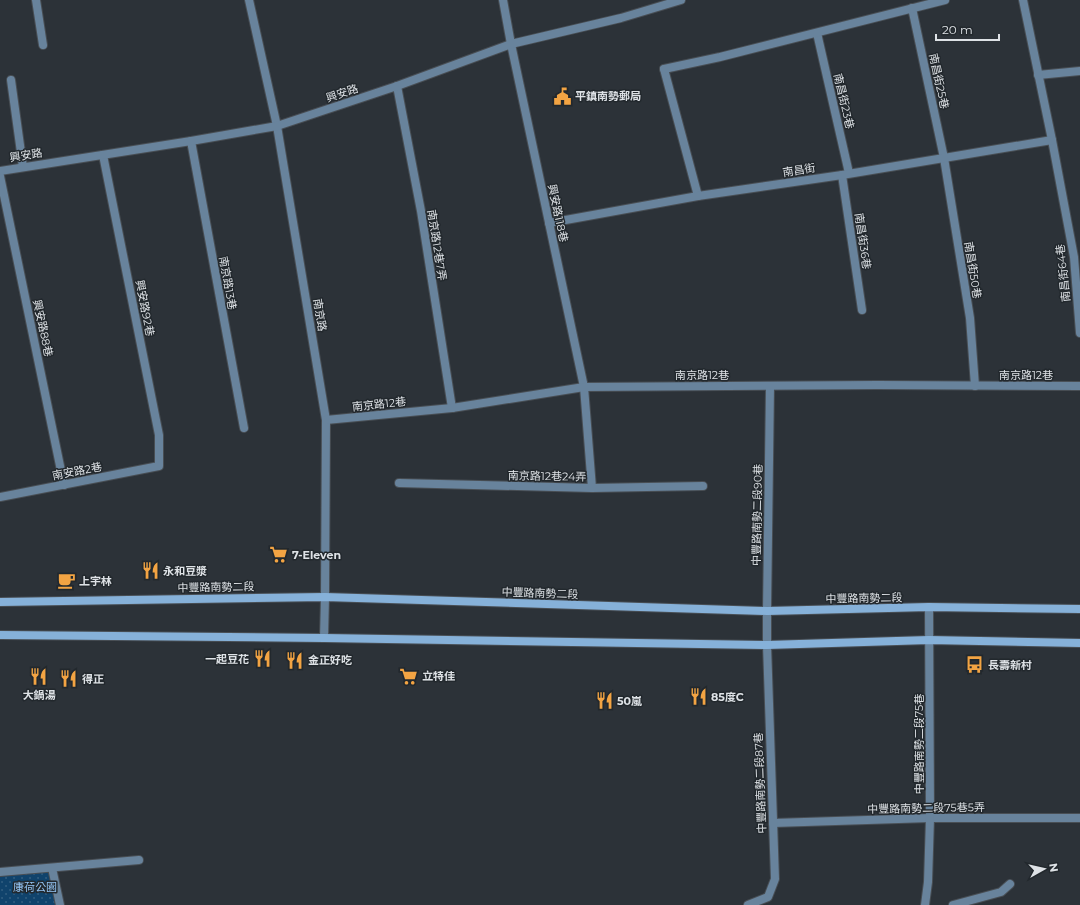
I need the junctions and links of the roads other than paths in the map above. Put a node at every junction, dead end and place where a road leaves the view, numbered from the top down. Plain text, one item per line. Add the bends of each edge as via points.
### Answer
1 (36, 0) edge
2 (249, 0) edge
3 (502, 0) edge
4 (681, 0) edge
5 (945, 0) edge
6 (1023, 0) edge
7 (912, 8) junction
8 (817, 33) junction
9 (511, 44) junction
10 (43, 45) dead end
11 (1080, 71) edge
12 (1038, 75) junction
13 (11, 80) dead end
14 (397, 86) junction
15 (277, 126) junction
16 (1052, 140) junction
17 (191, 142) junction
18 (103, 155) junction
19 (944, 158) junction
20 (23, 167) junction
21 (0, 170) edge
22 (846, 174) junction
23 (0, 176) edge
24 (698, 196) junction
25 (549, 223) junction
26 (862, 310) dead end
27 (1080, 334) edge
28 (770, 386) junction
29 (975, 386) junction
30 (1080, 386) edge
31 (584, 387) junction
32 (452, 408) junction
33 (326, 420) junction
34 (244, 428) dead end
35 (159, 466) joint
36 (399, 483) dead end
37 (64, 485) junction
38 (703, 486) dead end
39 (592, 488) junction
40 (0, 497) edge
41 (325, 597) junction
42 (0, 602) edge
43 (929, 607) junction
44 (1080, 609) edge
45 (766, 611) junction
46 (0, 635) edge
47 (324, 638) junction
48 (929, 640) junction
49 (1080, 643) edge
50 (767, 645) junction
51 (930, 818) junction
52 (1080, 818) edge
53 (772, 824) junction
54 (139, 860) dead end
55 (52, 868) junction
56 (0, 872) edge
57 (1010, 884) dead end
58 (60, 905) edge
59 (748, 905) edge
60 (925, 905) edge
61 (953, 905) edge

1 - 10 street
2 - 15 street, 南京路
3 - 9 street, 興安路118巷
4 - 9 street, 興安路 via 621,18
5 - 7 street
6 - 12 street, 南昌街64巷
7 - 8 street
7 - 19 street, 南昌街25巷
8 - 22 street, 南昌街23巷
8 - 24 street via 720,58 664,69
9 - 14 street, 興安路
9 - 25 street, 興安路118巷
11 - 12 street
12 - 16 street, 南昌街64巷
13 - 20 street
14 - 15 street, 興安路
14 - 32 street, 南京路12巷7弄 via 421,211
15 - 17 street, 興安路
15 - 33 street, 南京路
16 - 19 street, 南昌街
16 - 27 street, 南昌街64巷 via 1074,257
17 - 18 street, 興安路
17 - 34 street, 南京路13巷
18 - 20 street, 興安路
18 - 35 street, 興安路92巷 via 159,435
19 - 22 street, 南昌街
19 - 29 street, 南昌街50巷 via 970,318
20 - 21 street, 興安路
22 - 24 street, 南昌街
22 - 26 street, 南昌街36巷
23 - 37 street, 興安路88巷
24 - 25 street, 南昌街
25 - 31 street, 興安路118巷
28 - 29 street, 南京路12巷
28 - 31 street, 南京路12巷
28 - 45 street, 中豐路南勢二段90巷
29 - 30 street, 南京路12巷
31 - 32 street, 南京路12巷
31 - 39 street, 南京路12巷24弄
32 - 33 street, 南京路12巷
33 - 41 street, 南京路
35 - 37 street, 南安路2巷
36 - 39 street, 南京路12巷24弄
37 - 40 street, 南安路2巷
38 - 39 street
41 - 42 main road, 中豐路南勢二段
41 - 45 main road, 中豐路南勢二段
41 - 47 street, 南京路
43 - 44 main road, 中豐路南勢二段
43 - 45 main road, 中豐路南勢二段
43 - 48 street, 中豐路南勢二段75巷
45 - 50 street, 中豐路南勢二段90巷
46 - 47 main road
47 - 50 main road
48 - 49 main road
48 - 50 main road
48 - 51 street, 中豐路南勢二段75巷
50 - 53 street, 中豐路南勢二段87巷
51 - 52 street, 中豐路南勢二段75巷5弄
51 - 53 street, 中豐路南勢二段75巷5弄
51 - 60 street, 中豐路南勢二段75巷
53 - 59 street, 中豐路南勢二段87巷 via 775,879 768,897
54 - 55 street
55 - 56 street
55 - 58 street
57 - 61 street via 1001,892

